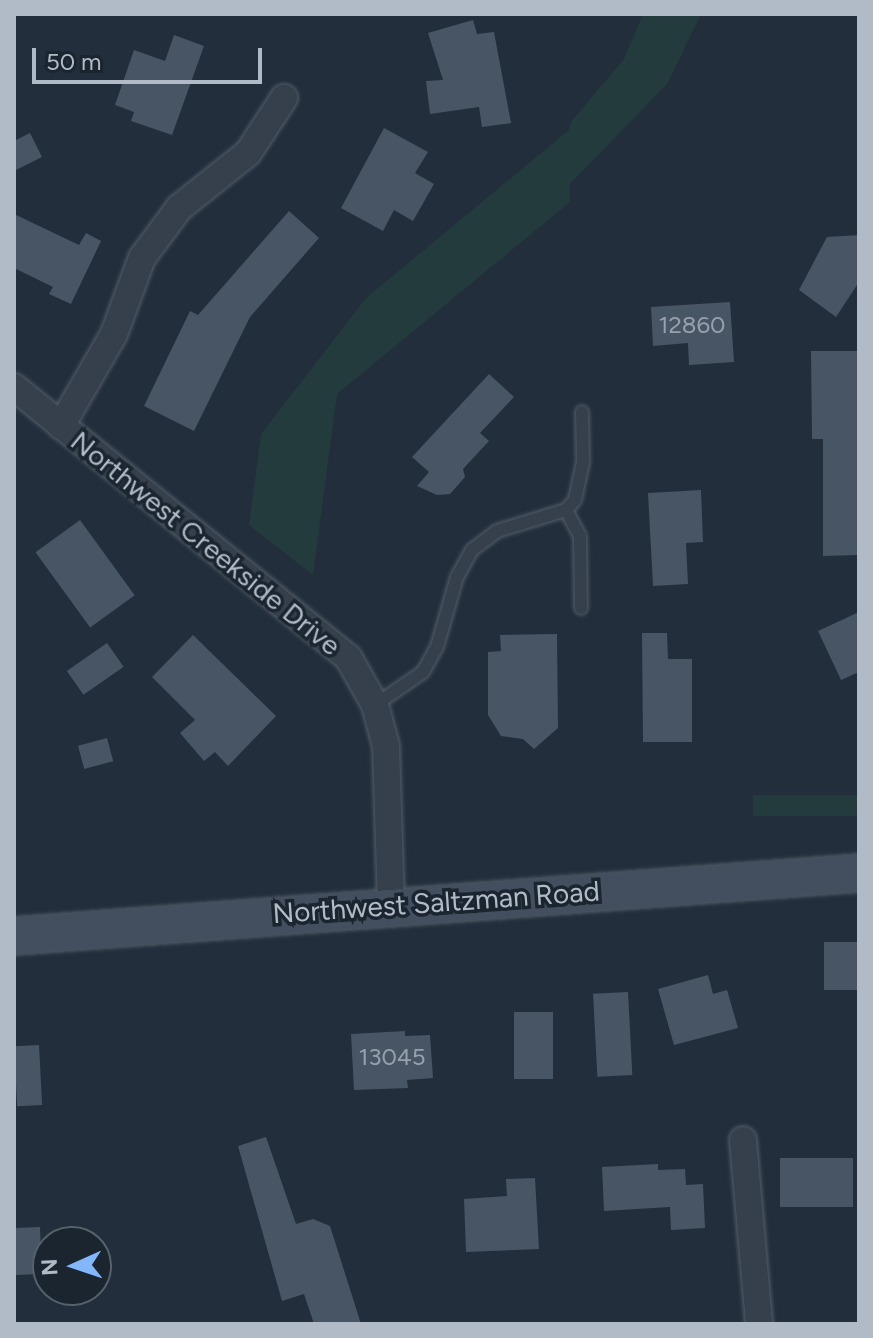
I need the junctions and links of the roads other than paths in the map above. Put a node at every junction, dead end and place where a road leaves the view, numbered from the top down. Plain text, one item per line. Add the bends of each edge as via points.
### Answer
1 (284, 98) dead end
2 (14, 387) edge
3 (582, 412) dead end
4 (61, 426) junction
5 (566, 510) junction
6 (581, 608) dead end
7 (375, 705) junction
8 (859, 873) edge
9 (391, 905) junction
10 (14, 936) edge
11 (743, 1140) dead end
12 (759, 1324) edge

1 - 4 street via 248,153 179,208 142,258 114,334
2 - 4 street, Northwest Creekside Drive
3 - 5 lane via 583,462 575,500
4 - 7 street, Northwest Creekside Drive via 348,657
5 - 6 lane via 580,536
5 - 7 lane via 497,531 472,550 423,672
7 - 9 street, Northwest Creekside Drive via 389,771
8 - 9 main road, Northwest Saltzman Road
9 - 10 main road, Northwest Saltzman Road
11 - 12 street

